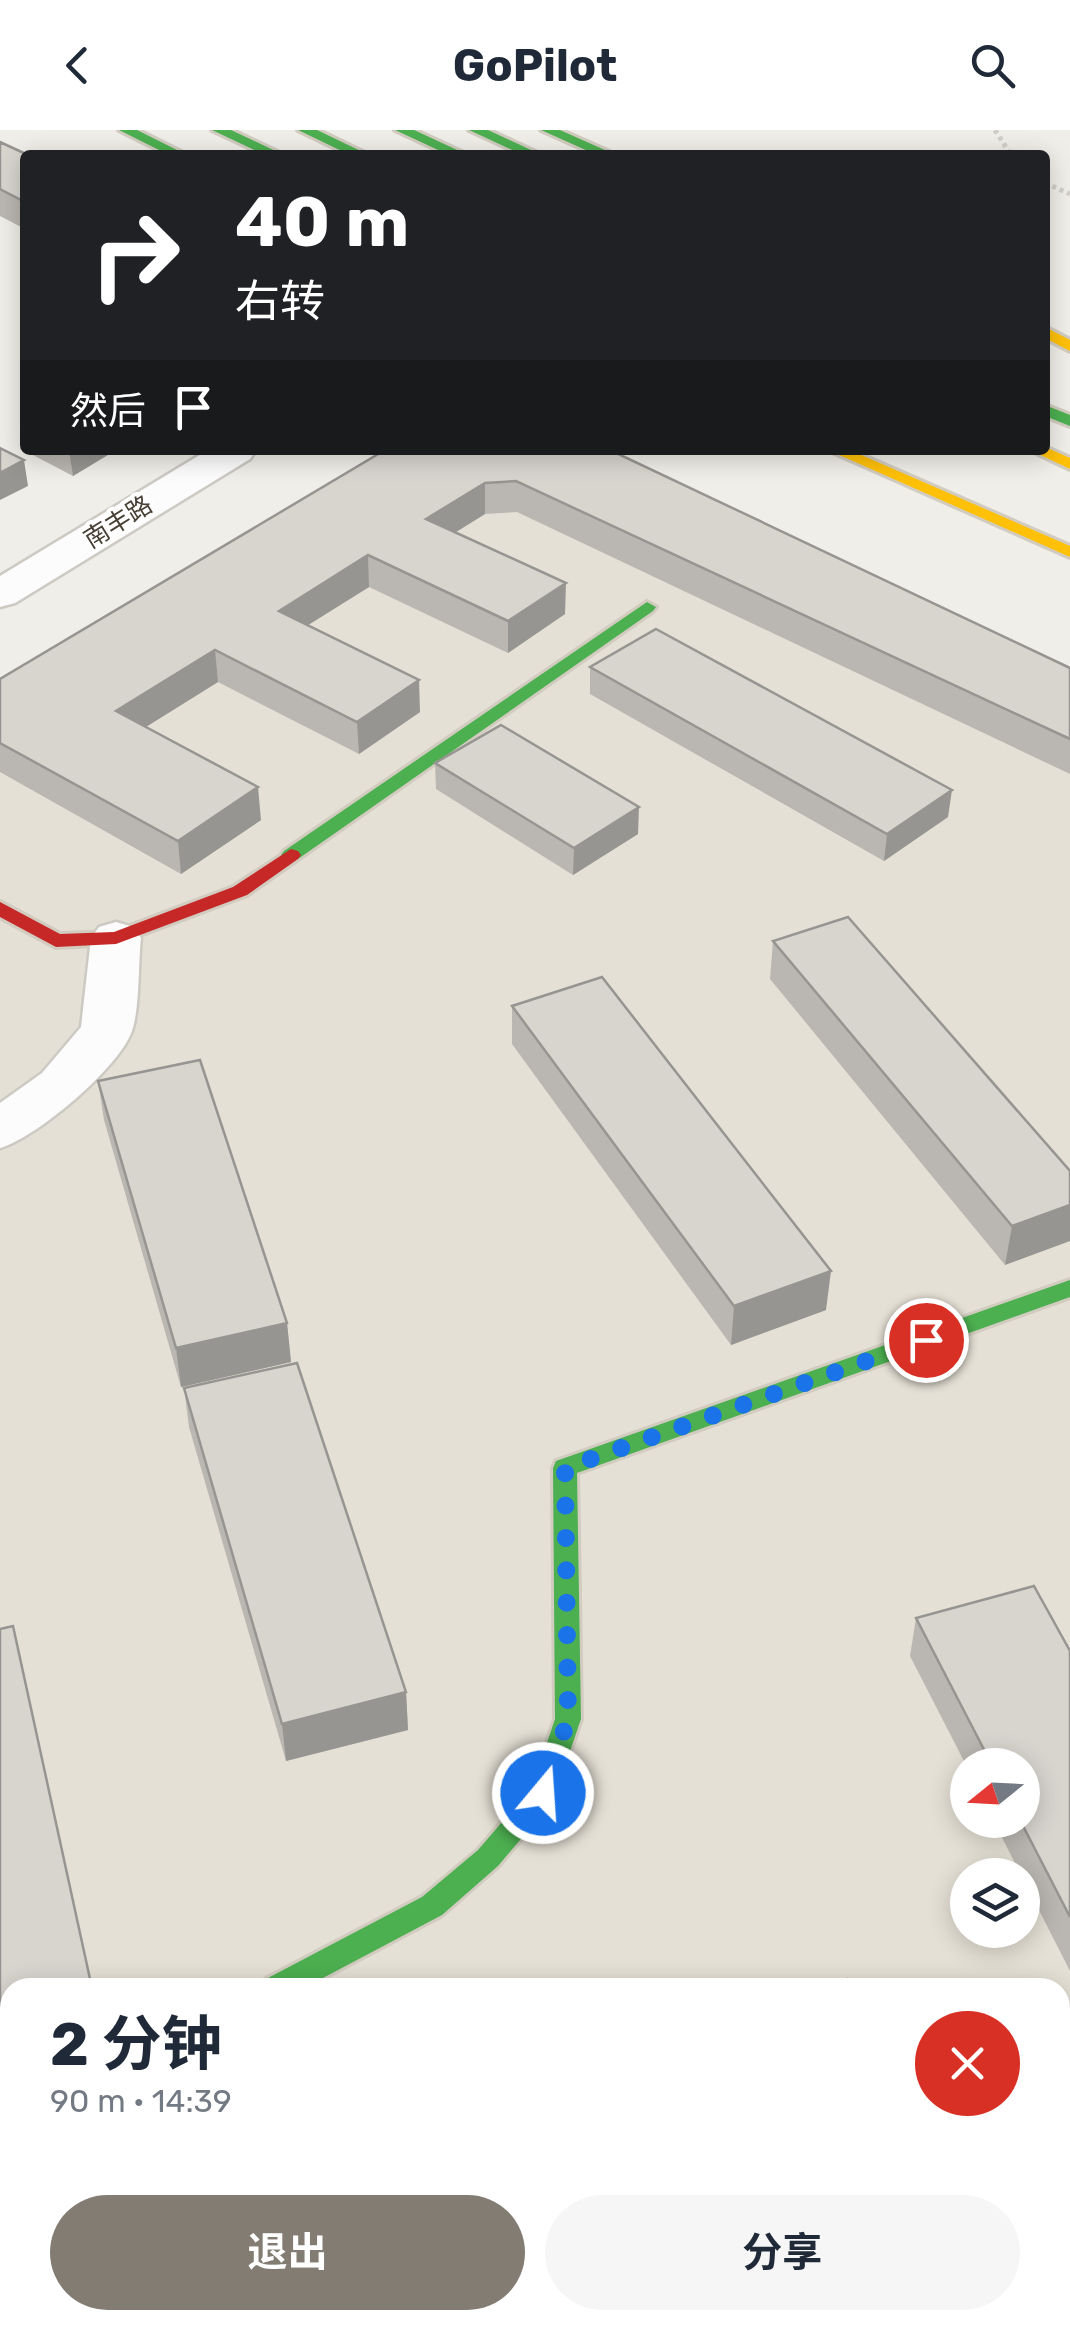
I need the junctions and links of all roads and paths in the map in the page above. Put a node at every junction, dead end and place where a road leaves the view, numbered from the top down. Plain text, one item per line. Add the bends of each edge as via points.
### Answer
1 (126, 130) edge
2 (220, 130) edge
3 (304, 130) edge
4 (402, 130) edge
5 (476, 130) edge
6 (548, 130) edge
7 (169, 150) edge
8 (266, 150) edge
9 (350, 150) edge
10 (449, 150) edge
11 (524, 150) edge
12 (597, 150) edge
13 (228, 455) edge
14 (847, 455) edge
15 (1070, 552) edge
16 (0, 594) edge
17 (648, 606) dead end
18 (0, 908) edge
19 (116, 938) junction
20 (0, 1130) edge
21 (1070, 1288) edge
22 (295, 1978) edge

1 - 7 main road
2 - 8 main road
3 - 9 main road
4 - 10 main road
5 - 11 main road
6 - 12 main road
13 - 16 street, 南丰路
14 - 15 main road
17 - 19 main road via 240,891
18 - 19 main road via 56,941
19 - 20 street via 106,1030 60,1086
21 - 22 main road via 565,1468 568,1719 543,1793 488,1858 432,1906

